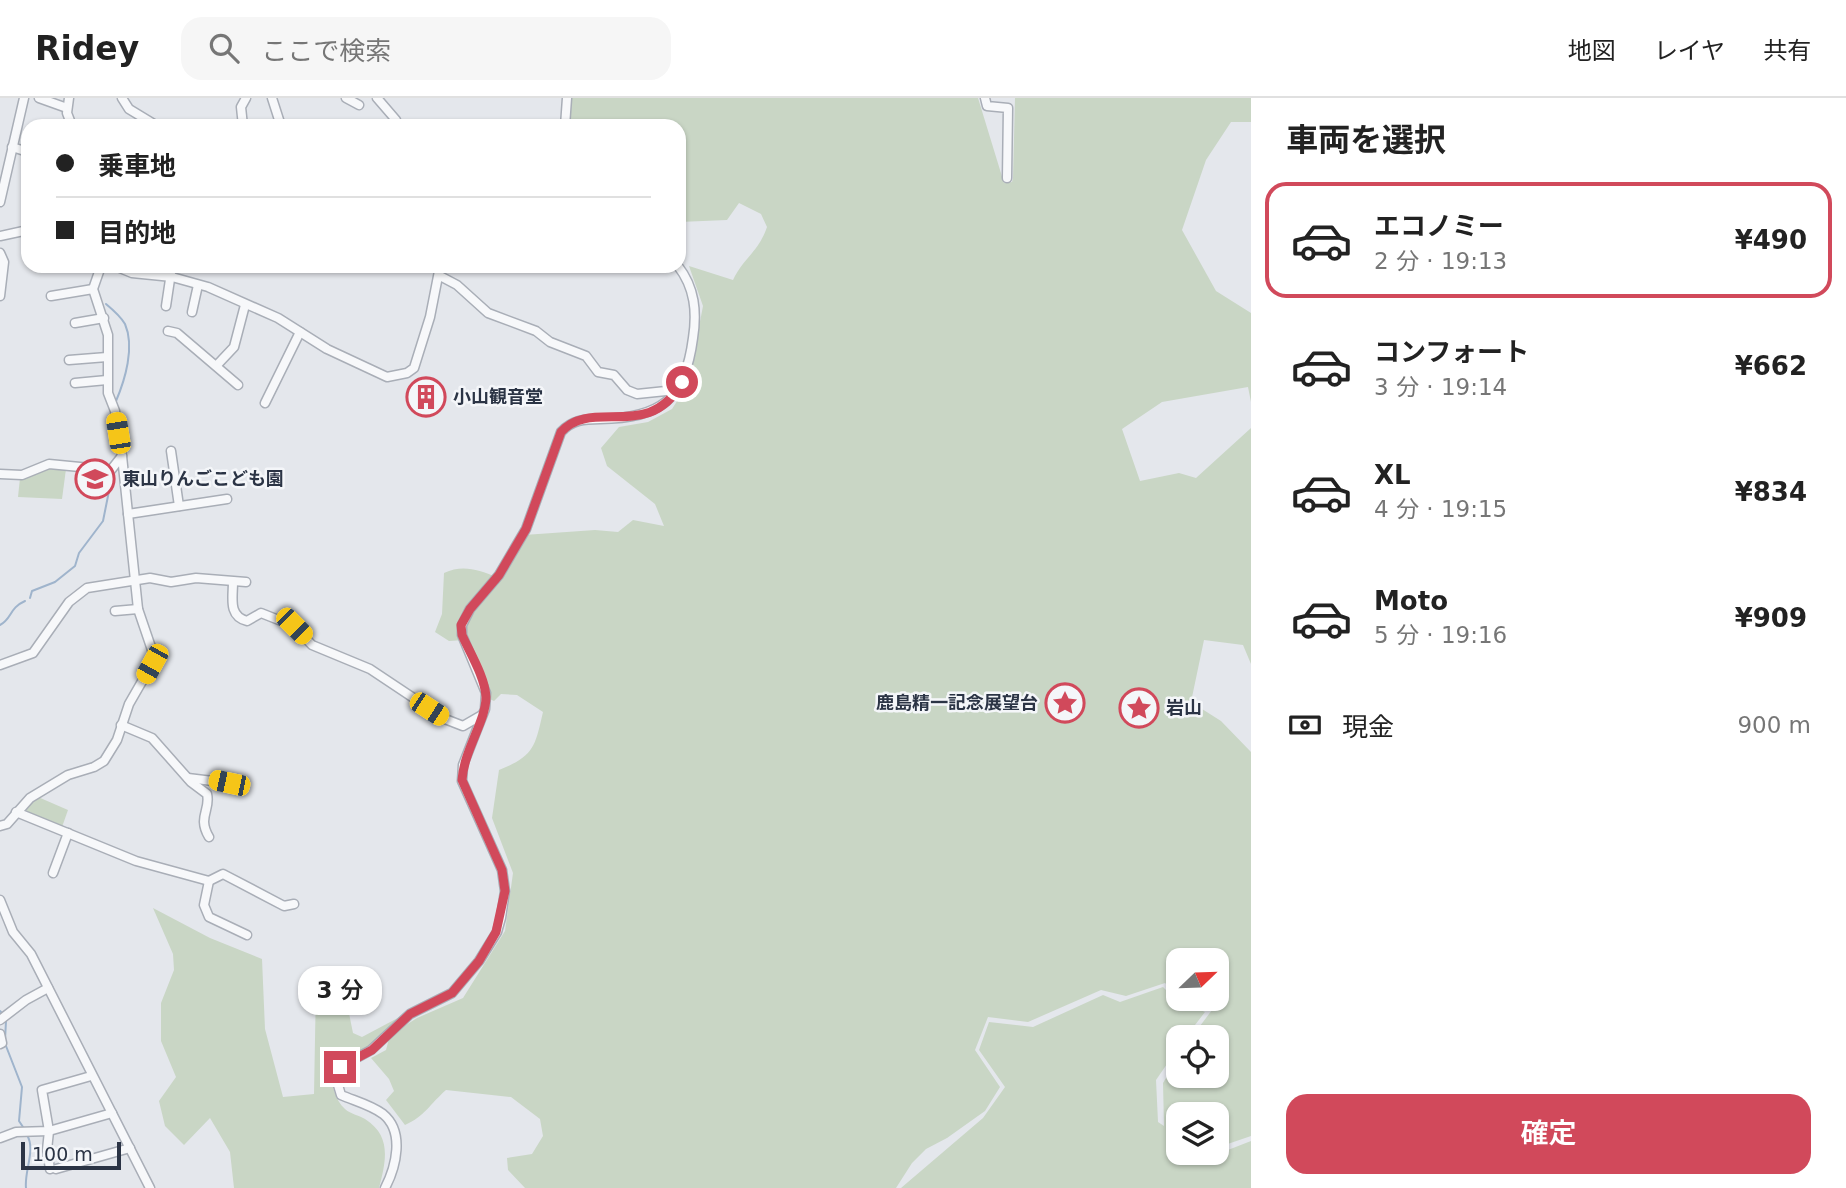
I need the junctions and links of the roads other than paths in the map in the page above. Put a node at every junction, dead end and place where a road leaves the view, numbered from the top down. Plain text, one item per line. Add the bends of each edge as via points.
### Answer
1 (24, 98) edge
2 (39, 98) edge
3 (69, 98) edge
4 (122, 98) edge
5 (234, 98) edge
6 (246, 98) edge
7 (272, 98) edge
8 (346, 98) edge
9 (377, 98) edge
10 (567, 98) edge
11 (985, 98) edge
12 (359, 106) dead end
13 (241, 107) junction
14 (67, 108) junction
15 (70, 119) edge
16 (145, 119) edge
17 (242, 119) edge
18 (279, 119) edge
19 (395, 119) edge
20 (566, 119) edge
21 (12, 147) junction
22 (21, 150) edge
23 (1007, 178) dead end
24 (2, 181) edge
25 (0, 202) edge
26 (21, 232) edge
27 (0, 236) edge
28 (0, 253) edge
29 (99, 273) edge
30 (132, 273) edge
31 (172, 273) edge
32 (439, 273) edge
33 (442, 273) edge
34 (681, 273) edge
35 (172, 277) junction
36 (198, 285) junction
37 (93, 289) junction
38 (0, 296) edge
39 (51, 296) dead end
40 (246, 305) junction
41 (166, 306) dead end
42 (192, 312) dead end
43 (104, 318) junction
44 (75, 323) dead end
45 (168, 331) dead end
46 (300, 332) junction
47 (107, 357) junction
48 (69, 360) dead end
49 (217, 365) junction
50 (107, 380) junction
51 (682, 382) junction
52 (75, 383) dead end
53 (238, 385) dead end
54 (265, 403) dead end
55 (171, 451) dead end
56 (122, 456) junction
57 (0, 474) edge
58 (227, 499) dead end
59 (179, 506) junction
60 (128, 514) junction
61 (135, 578) junction
62 (233, 582) junction
63 (246, 582) dead end
64 (138, 609) junction
65 (115, 611) dead end
66 (0, 665) edge
67 (482, 715) junction
68 (121, 725) junction
69 (188, 778) junction
70 (229, 783) dead end
71 (16, 812) junction
72 (0, 826) edge
73 (68, 833) junction
74 (209, 837) dead end
75 (53, 873) dead end
76 (209, 881) junction
77 (0, 900) edge
78 (293, 904) dead end
79 (10, 925) junction
80 (0, 930) edge
81 (247, 935) dead end
82 (48, 988) junction
83 (0, 1020) edge
84 (0, 1034) edge
85 (0, 1044) edge
86 (91, 1076) junction
87 (112, 1113) junction
88 (49, 1131) junction
89 (0, 1138) edge
90 (130, 1148) junction
91 (150, 1188) edge
92 (385, 1188) edge

1 - 21 street
2 - 14 street
3 - 14 street
4 - 16 street via 129,109
5 - 13 street
6 - 13 street
7 - 18 street
8 - 12 street
9 - 19 street
10 - 20 street
11 - 23 street via 987,106 1007,108
13 - 17 street
14 - 15 street
21 - 22 street
21 - 24 street
24 - 25 street
26 - 27 street
28 - 38 street via 4,262
29 - 37 street
30 - 35 street
31 - 35 street
32 - 46 street via 414,368 407,373 387,377
33 - 51 street via 488,313 586,356 598,372 614,375 627,390 647,395
34 - 51 street via 695,301 696,320
35 - 36 street
35 - 41 street
36 - 40 street
36 - 42 street
37 - 39 street
37 - 43 street
40 - 46 street
40 - 49 street via 234,347
43 - 44 street
43 - 47 street
45 - 49 street via 177,332
46 - 54 street
47 - 48 street
47 - 50 street
49 - 53 street
50 - 52 street
50 - 56 street
51 - 67 street via 664,406 645,415 583,419 561,432 526,529 461,625 486,694
55 - 59 street
56 - 57 street via 111,470 50,464 22,475
56 - 60 street
58 - 59 street
59 - 60 street
60 - 61 street
61 - 62 street
61 - 64 street
61 - 66 street via 87,588 69,602 33,653
62 - 63 street
62 - 67 street via 232,610 239,619 247,621 261,613 294,626 312,645 370,669 444,719 463,726
64 - 65 street
64 - 68 street via 153,653 152,664
67 - 92 street via 462,780 502,870 505,891 496,932 452,993 410,1014 372,1050 340,1067 335,1075 341,1095 372,1107 393,1126 397,1151
68 - 69 street via 152,738
68 - 71 street via 104,761 62,779
69 - 70 street
69 - 74 street via 209,798 203,820
71 - 72 street
71 - 73 street
73 - 75 street
73 - 76 street via 136,861
76 - 78 street via 223,874 284,906
76 - 81 street via 204,905 209,917
77 - 79 street
79 - 80 street
79 - 82 street
82 - 83 street
82 - 86 street
84 - 85 street
86 - 87 street
86 - 88 street via 42,1090
87 - 88 street
87 - 90 street
88 - 89 street via 16,1132
88 - 90 street via 47,1150 53,1169
90 - 91 street

